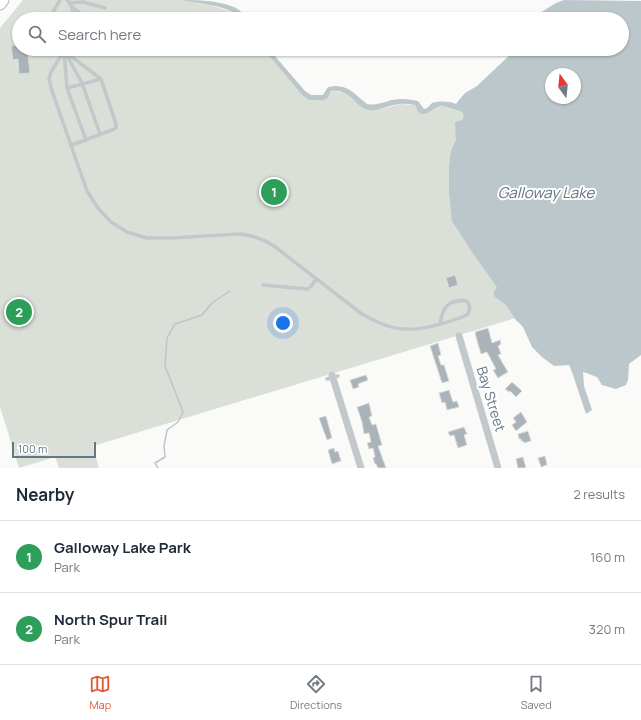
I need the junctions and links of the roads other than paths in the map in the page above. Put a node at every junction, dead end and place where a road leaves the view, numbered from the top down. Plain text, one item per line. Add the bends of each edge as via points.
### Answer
1 (3, 0) edge
2 (60, 0) edge
3 (68, 1) edge
4 (0, 4) edge
5 (73, 8) junction
6 (105, 8) dead end
7 (54, 12) edge
8 (73, 12) edge
9 (79, 12) edge
10 (60, 56) edge
11 (64, 56) edge
12 (67, 56) edge
13 (72, 56) edge
14 (101, 79) junction
15 (82, 84) junction
16 (67, 88) junction
17 (100, 134) junction
18 (86, 140) junction
19 (72, 146) junction
20 (316, 279) junction
21 (263, 284) dead end
22 (440, 323) junction
23 (459, 336) dead end
24 (333, 377) dead end
25 (361, 468) edge
26 (498, 468) edge

1 - 4 main road
2 - 7 lane
3 - 5 lane
3 - 6 lane
5 - 8 lane
5 - 9 lane
10 - 19 lane via 49,79
11 - 16 lane
12 - 15 lane
13 - 14 lane
14 - 15 lane
14 - 17 lane via 116,128
15 - 16 lane
15 - 17 lane
16 - 18 lane
17 - 18 lane
18 - 19 lane
19 - 20 lane via 92,200 111,222 127,232 147,238 250,234 274,246
20 - 21 lane via 308,289
20 - 22 lane via 362,314 388,326 404,330
22 - 22 lane via 446,305 467,301 470,309 467,316
23 - 26 street, Bay Street
24 - 25 street

